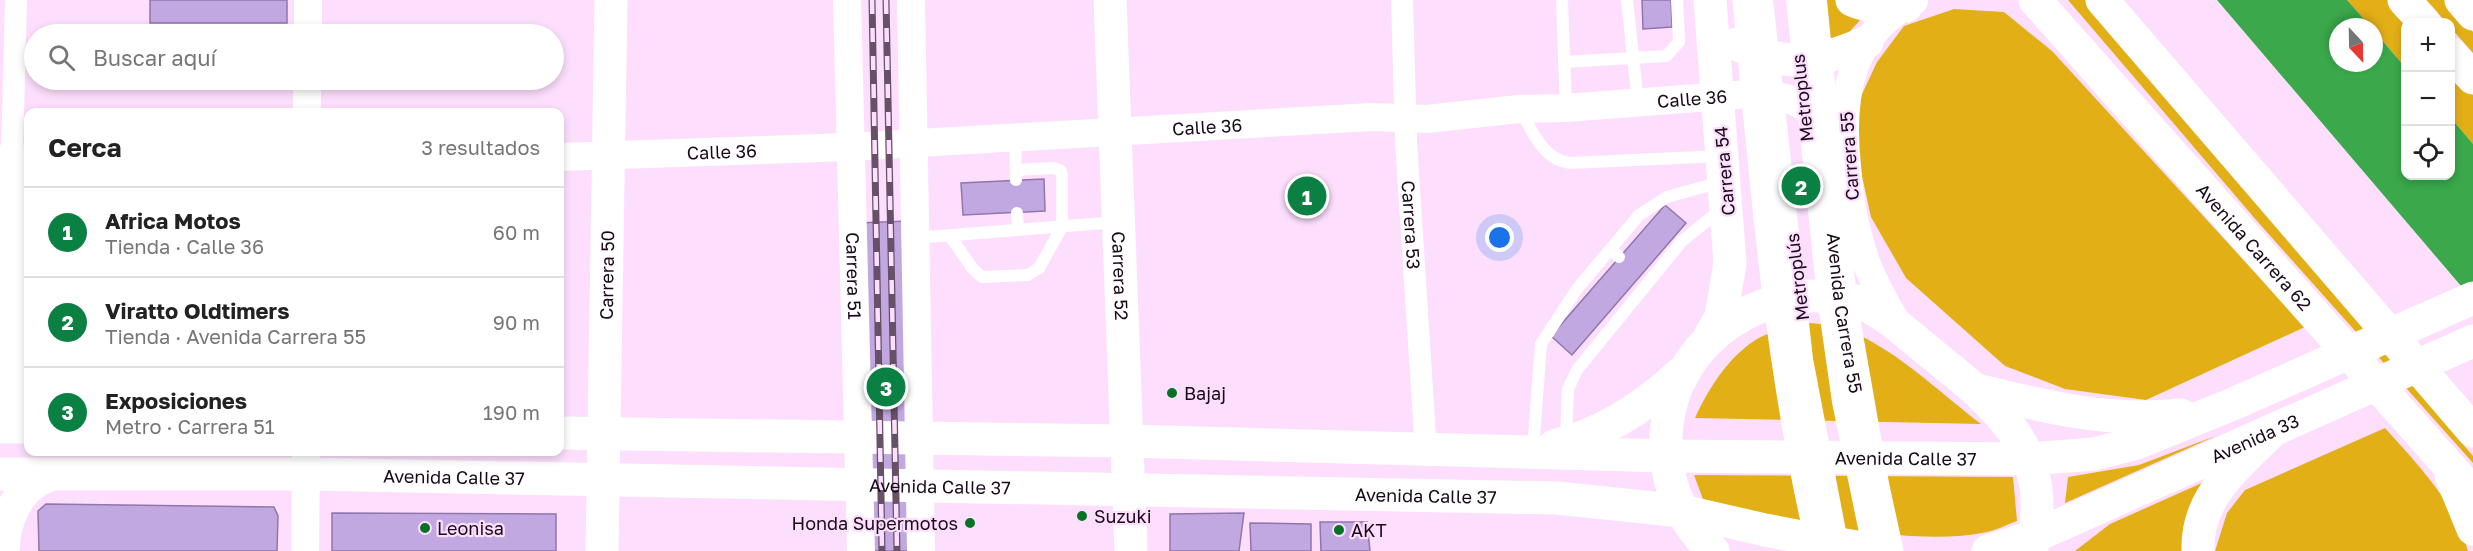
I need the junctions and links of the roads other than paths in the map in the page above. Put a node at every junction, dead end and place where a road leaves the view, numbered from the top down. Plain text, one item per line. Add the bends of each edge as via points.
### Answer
1 (16, 0) edge
2 (308, 0) edge
3 (611, 0) edge
4 (847, 0) edge
5 (911, 0) edge
6 (1110, 0) edge
7 (1402, 0) edge
8 (1562, 0) edge
9 (1627, 0) edge
10 (1677, 0) edge
11 (1749, 0) edge
12 (1767, 0) edge
13 (1792, 0) edge
14 (1810, 0) edge
15 (1852, 0) edge
16 (2102, 0) edge
17 (2404, 0) edge
18 (2461, 0) edge
19 (2034, 1) edge
20 (1911, 3) edge
21 (1712, 14) edge
22 (2473, 14) edge
23 (2420, 18) edge
24 (308, 24) edge
25 (1867, 42) junction
26 (1633, 58) junction
27 (2455, 58) edge
28 (1564, 62) junction
29 (2473, 78) edge
30 (308, 90) edge
31 (1718, 97) junction
32 (1638, 103) junction
33 (307, 108) edge
34 (1566, 108) junction
35 (1519, 109) junction
36 (1405, 119) junction
37 (1115, 132) junction
38 (1844, 135) junction
39 (1015, 138) junction
40 (913, 144) junction
41 (849, 147) junction
42 (14, 154) edge
43 (564, 157) edge
44 (608, 157) junction
45 (1725, 181) junction
46 (1017, 213) dead end
47 (1119, 222) junction
48 (1062, 227) junction
49 (1018, 230) junction
50 (950, 236) junction
51 (915, 238) junction
52 (2473, 298) edge
53 (1901, 330) junction
54 (1709, 338) junction
55 (2473, 341) edge
56 (1688, 367) junction
57 (1977, 390) junction
58 (2233, 404) junction
59 (14, 427) edge
60 (2473, 431) edge
61 (564, 433) edge
62 (604, 433) junction
63 (2270, 433) junction
64 (857, 437) junction
65 (918, 438) junction
66 (1127, 441) junction
67 (1566, 448) junction
68 (1426, 451) junction
69 (1533, 452) junction
70 (1666, 456) junction
71 (2029, 459) junction
72 (2445, 462) junction
73 (306, 463) edge
74 (0, 474) edge
75 (47, 476) junction
76 (603, 479) junction
77 (859, 483) junction
78 (919, 485) junction
79 (0, 490) edge
80 (1129, 490) junction
81 (2473, 493) edge
82 (1682, 511) junction
83 (2473, 529) edge
84 (2033, 543) edge
85 (3, 551) edge
86 (305, 551) edge
87 (602, 551) edge
88 (861, 551) edge
89 (921, 551) edge
90 (1131, 551) edge
91 (1713, 551) edge
92 (1824, 551) edge
93 (1844, 551) edge
94 (1869, 551) edge
95 (1875, 551) edge
96 (1887, 551) edge
97 (1988, 551) edge
98 (2198, 551) edge

1 - 42 street
2 - 24 street
3 - 44 main road, Carrera 50
4 - 41 street, Carrera 51
5 - 40 street
6 - 37 main road, Carrera 52
7 - 36 street, Carrera 53
8 - 28 lane
9 - 26 lane
10 - 26 lane via 1679,42 1674,50 1666,56
11 - 92 main road via 1781,310 1810,490
12 - 93 lane, Metroplús via 1807,359
13 - 94 lane, Metroplus via 1823,297
14 - 96 main road, Avenida Carrera 55 via 1835,258
15 - 20 main road via 1878,6
16 - 60 main road
17 - 23 main road
18 - 22 main road
19 - 72 main road, Avenida Carrera 62
20 - 25 street, Carrera 55 via 1885,22
21 - 25 main road via 1758,55 1804,61 1842,54
21 - 31 main road, Carrera 54
25 - 38 street, Carrera 55 via 1847,89
26 - 28 lane
26 - 32 lane
27 - 29 main road
28 - 34 lane
30 - 33 street
31 - 32 street, Calle 36
31 - 38 street, Calle 36 via 1762,93 1786,98 1808,108
31 - 45 main road, Carrera 54
32 - 34 street, Calle 36
34 - 35 street, Calle 36
35 - 36 street, Calle 36
35 - 45 lane via 1546,153 1558,162
36 - 37 street, Calle 36 via 1372,117
36 - 68 street, Carrera 53
37 - 39 street, Calle 36
37 - 47 main road, Carrera 52
38 - 53 street, Carrera 55 via 1850,201 1860,241 1881,296
39 - 40 street, Calle 36
39 - 48 lane via 1016,175 1054,168 1061,171
40 - 41 street, Calle 36
40 - 51 street
41 - 44 street, Calle 36
41 - 64 street, Carrera 51
42 - 59 street
43 - 44 street, Calle 36
44 - 62 main road, Carrera 50
45 - 54 main road, Carrera 54 via 1729,278 1721,317
45 - 67 lane via 1682,241 1609,321 1577,370 1568,389
45 - 69 lane via 1667,197 1639,215 1615,253 1541,344
46 - 49 lane
47 - 48 lane
47 - 66 main road, Carrera 52
48 - 49 lane
48 - 50 lane via 1034,273 986,279 972,269
49 - 50 lane
50 - 51 lane
51 - 65 street
52 - 58 main road
53 - 54 main road via 1864,304 1828,296 1803,296 1757,307
53 - 57 main road
54 - 56 main road
55 - 63 main road, Avenida 33
56 - 67 main road via 1648,402
56 - 70 main road via 1671,401
57 - 58 main road via 2049,408 2119,418 2170,416
57 - 71 main road via 2010,424
58 - 71 main road via 2127,446 2094,454
61 - 62 main road, Avenida Calle 37
62 - 64 main road, Avenida Calle 37
62 - 76 main road, Carrera 50
63 - 84 main road, Avenida 33
63 - 98 main road via 2223,480 2207,502 2200,520
64 - 65 main road, Avenida Calle 37
64 - 77 street, Carrera 51
65 - 66 main road, Avenida Calle 37
65 - 78 street
66 - 68 main road, Avenida Calle 37
66 - 80 main road, Carrera 52
67 - 69 main road, Avenida Calle 37
67 - 70 main road, Avenida Calle 37
68 - 69 main road, Avenida Calle 37
70 - 71 main road, Avenida Calle 37
70 - 82 main road via 1673,495
71 - 84 main road via 2037,509
72 - 81 main road, Avenida Carrera 62
72 - 83 main road
73 - 75 main road, Avenida Calle 37
73 - 76 main road, Avenida Calle 37
73 - 86 street
74 - 75 main road, Avenida Calle 37
75 - 79 main road via 18,480
75 - 85 main road via 31,482 16,501 7,522
76 - 77 main road, Avenida Calle 37
76 - 87 main road, Carrera 50
77 - 78 main road, Avenida Calle 37
77 - 88 street, Carrera 51
78 - 80 main road, Avenida Calle 37
78 - 89 street
80 - 82 main road, Avenida Calle 37 via 1557,498
80 - 90 main road, Carrera 52
82 - 91 main road
82 - 95 main road, Avenida Calle 37
84 - 97 main road

